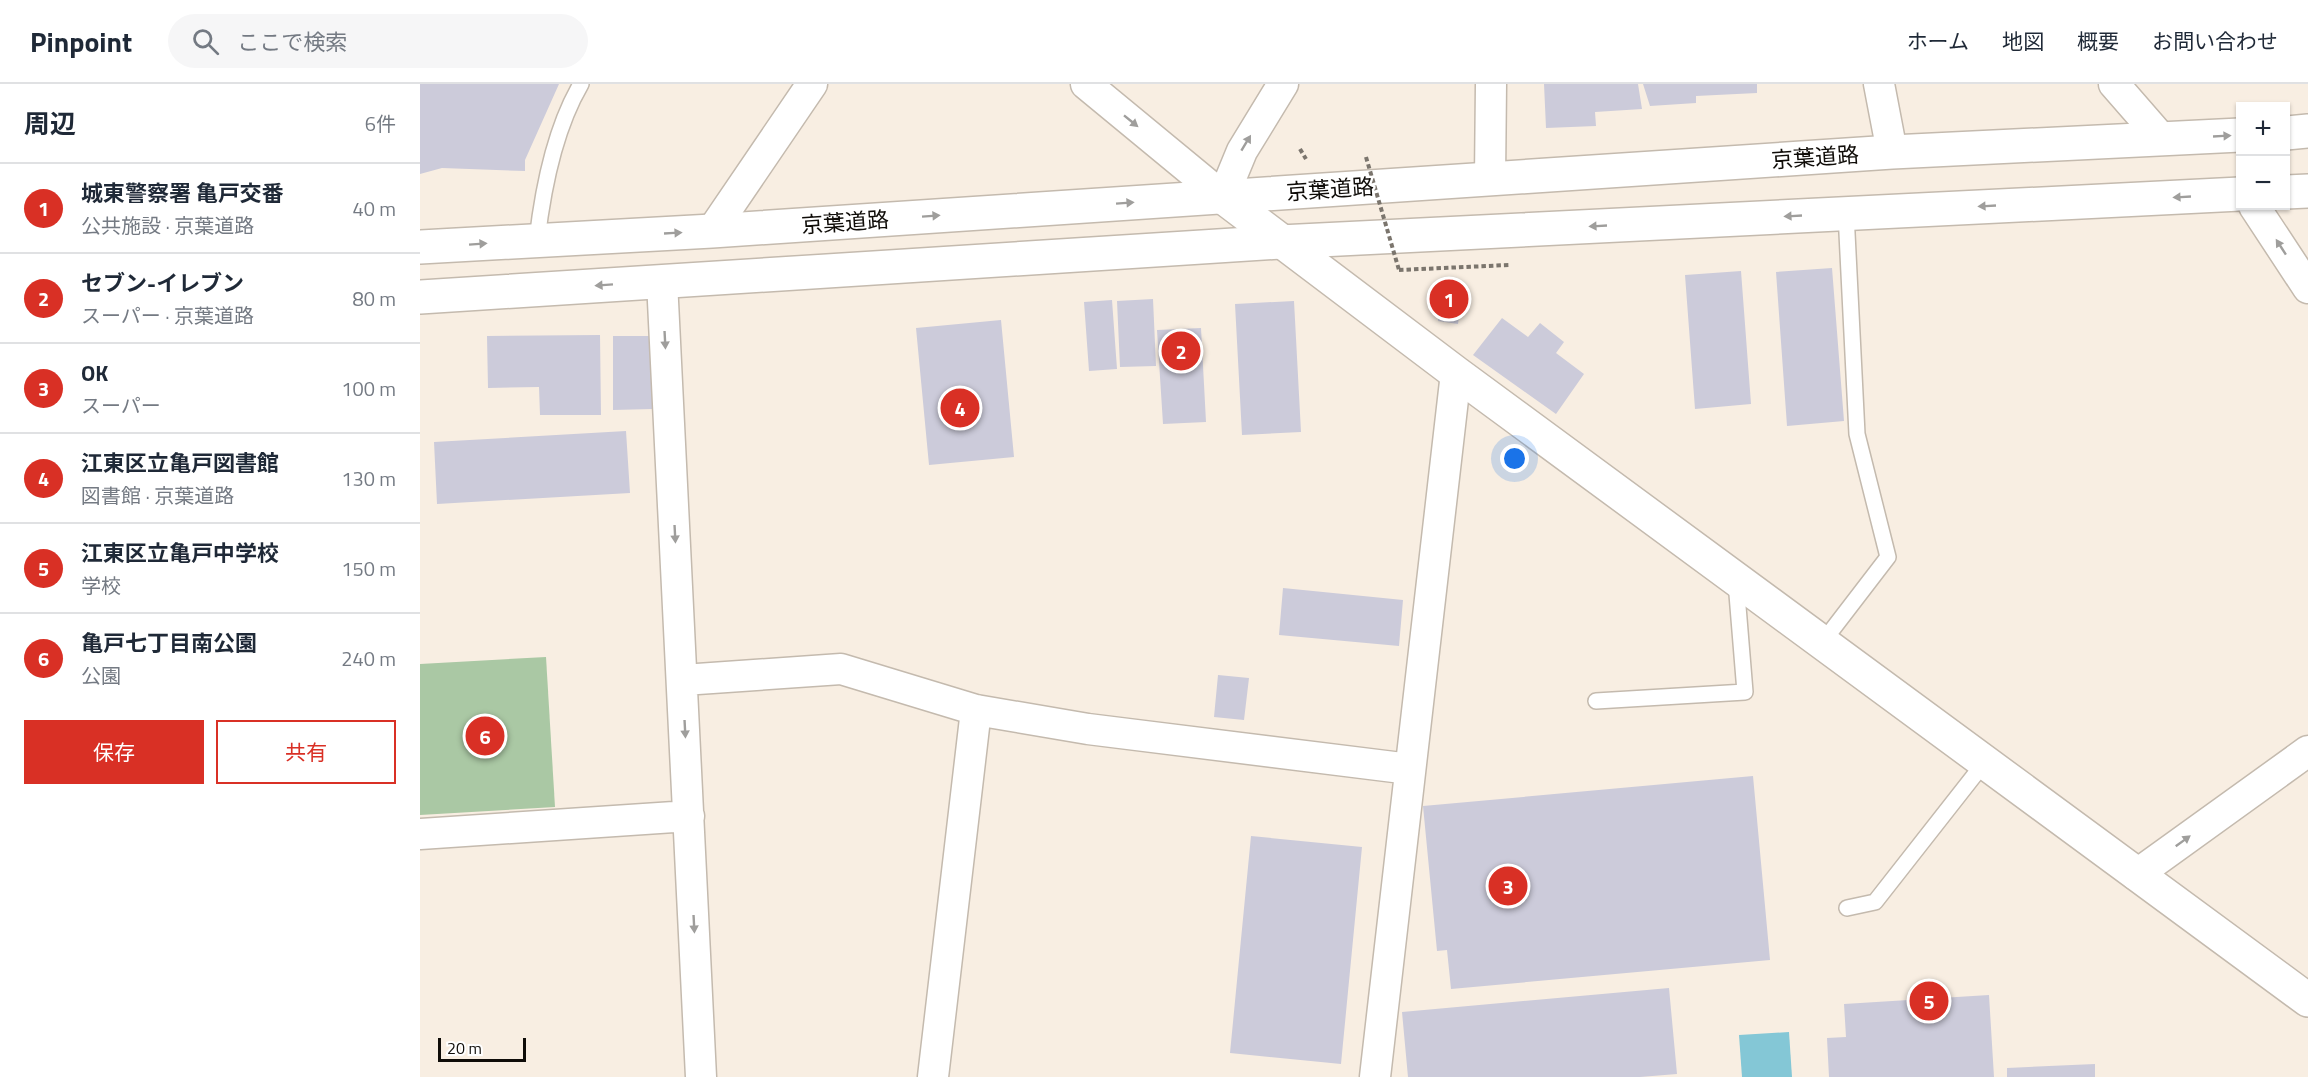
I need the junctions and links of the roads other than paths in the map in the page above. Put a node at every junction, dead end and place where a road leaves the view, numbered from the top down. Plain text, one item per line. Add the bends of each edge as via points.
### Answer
1 (581, 84) edge
2 (812, 84) edge
3 (1086, 84) edge
4 (1283, 84) edge
5 (1491, 84) edge
6 (1879, 84) edge
7 (2114, 84) edge
8 (2308, 132) edge
9 (2290, 133) edge
10 (2236, 135) edge
11 (2162, 139) junction
12 (1892, 152) junction
13 (1490, 178) junction
14 (2308, 191) edge
15 (2290, 192) edge
16 (2236, 194) edge
17 (1224, 197) junction
18 (2257, 210) edge
19 (1846, 213) junction
20 (712, 231) junction
21 (537, 240) junction
22 (1280, 242) junction
23 (420, 247) edge
24 (662, 281) junction
25 (2308, 288) edge
26 (420, 297) edge
27 (1456, 373) junction
28 (1736, 579) junction
29 (1822, 643) junction
30 (683, 680) junction
31 (1596, 701) dead end
32 (976, 710) junction
33 (2308, 751) edge
34 (1984, 763) junction
35 (1410, 769) junction
36 (689, 816) junction
37 (420, 834) edge
38 (2136, 875) junction
39 (1847, 908) dead end
40 (2308, 1000) edge
41 (701, 1077) edge
42 (933, 1077) edge
43 (1375, 1077) edge

1 - 21 lane via 563,126 542,195
2 - 20 street
3 -> 17 street
17 -> 4 street via 1242,151
5 - 13 street
6 - 12 street
7 - 11 street
8 - 9 main road
11 -> 10 main road, 京葉道路
11 - 12 main road, 京葉道路
12 - 13 main road, 京葉道路
13 - 17 main road, 京葉道路
14 - 15 main road
16 -> 19 main road
20 -> 17 main road, 京葉道路
17 - 22 main road
25 -> 18 street
19 -> 22 main road
19 - 29 lane via 1857,434 1888,557
21 -> 20 main road, 京葉道路
23 -> 21 main road, 京葉道路
22 - 24 main road
22 - 27 main road
24 -> 26 main road
24 -> 30 street
27 - 28 main road
27 - 35 street
28 - 29 main road
28 - 31 lane via 1745,692
29 - 34 main road
30 - 32 street via 841,669
30 -> 36 street
32 - 35 street via 1088,729
32 - 42 street
38 -> 33 street
34 - 38 main road
34 - 39 lane via 1875,902
35 - 43 street
36 - 37 street
36 -> 41 street
38 - 40 main road

